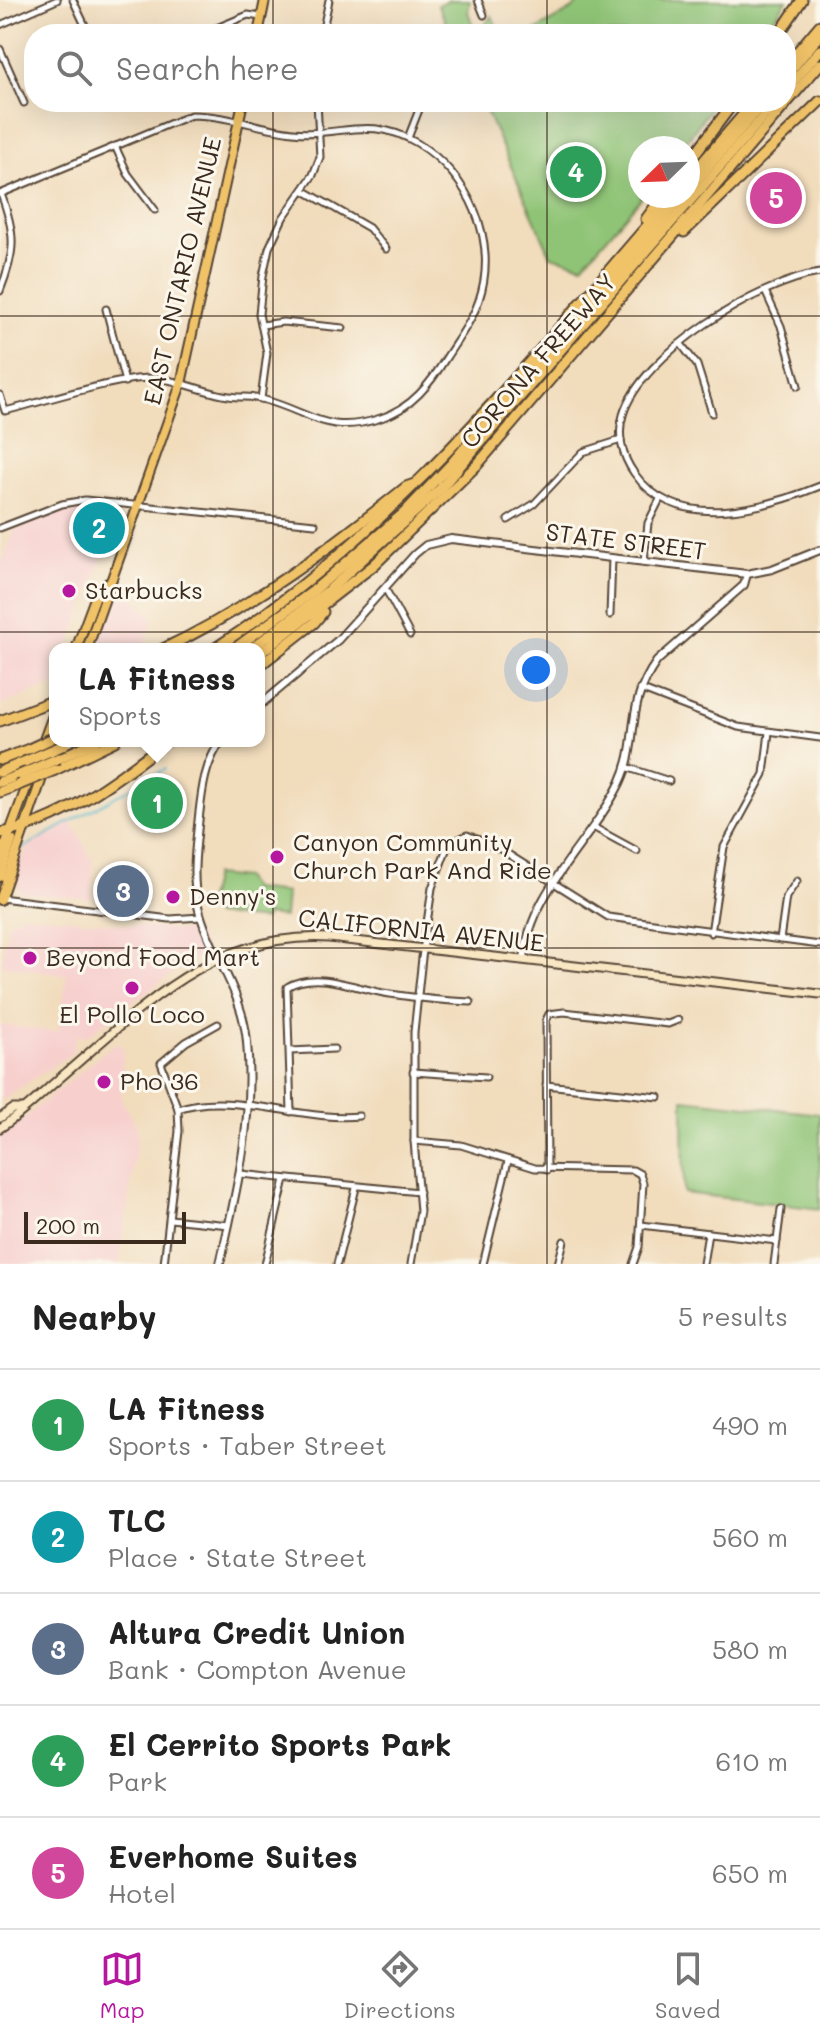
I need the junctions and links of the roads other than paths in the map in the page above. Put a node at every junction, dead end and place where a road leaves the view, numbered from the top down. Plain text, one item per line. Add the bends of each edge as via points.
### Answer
1 (57, 0) edge
2 (73, 0) edge
3 (265, 0) edge
4 (329, 0) edge
5 (478, 0) edge
6 (802, 0) edge
7 (484, 15) dead end
8 (261, 17) junction
9 (84, 24) edge
10 (226, 24) edge
11 (260, 24) edge
12 (324, 24) edge
13 (786, 24) edge
14 (0, 25) edge
15 (820, 25) edge
16 (819, 42) edge
17 (0, 49) edge
18 (796, 53) edge
19 (820, 64) edge
20 (796, 66) edge
21 (796, 75) edge
22 (808, 78) junction
23 (796, 90) edge
24 (796, 92) edge
25 (820, 101) edge
26 (24, 103) dead end
27 (240, 112) edge
28 (318, 112) edge
29 (418, 112) edge
30 (726, 112) edge
31 (745, 112) edge
32 (755, 112) edge
33 (768, 112) edge
34 (774, 112) edge
35 (779, 112) edge
36 (238, 121) junction
37 (319, 131) junction
38 (408, 138) junction
39 (115, 146) junction
40 (700, 147) edge
41 (700, 165) edge
42 (722, 166) junction
43 (700, 176) edge
44 (303, 190) junction
45 (0, 194) edge
46 (654, 208) edge
47 (663, 208) edge
48 (673, 208) edge
49 (155, 210) dead end
50 (386, 249) dead end
51 (820, 273) edge
52 (601, 279) junction
53 (0, 291) edge
54 (765, 291) junction
55 (620, 298) junction
56 (106, 309) dead end
57 (262, 325) junction
58 (343, 328) dead end
59 (681, 344) junction
60 (125, 382) junction
61 (181, 384) junction
62 (798, 386) dead end
63 (0, 395) edge
64 (261, 399) junction
65 (712, 413) dead end
66 (621, 440) junction
67 (420, 482) junction
68 (820, 486) edge
69 (660, 499) junction
70 (137, 504) junction
71 (508, 520) dead end
72 (315, 524) dead end
73 (0, 528) edge
74 (820, 550) edge
75 (612, 558) junction
76 (644, 562) junction
77 (747, 574) junction
78 (108, 583) junction
79 (385, 588) junction
80 (331, 602) junction
81 (89, 614) junction
82 (610, 615) dead end
83 (410, 635) dead end
84 (78, 643) edge
85 (89, 643) edge
86 (90, 643) edge
87 (173, 643) edge
88 (222, 643) edge
89 (242, 643) edge
90 (259, 643) edge
91 (265, 650) edge
92 (265, 661) edge
93 (640, 689) junction
94 (265, 701) edge
95 (49, 702) edge
96 (0, 721) edge
97 (49, 725) edge
98 (769, 732) junction
99 (820, 738) edge
100 (49, 744) edge
101 (51, 747) edge
102 (59, 747) edge
103 (83, 747) edge
104 (103, 747) edge
105 (158, 747) edge
106 (218, 747) edge
107 (0, 760) edge
108 (626, 767) junction
109 (0, 772) edge
110 (669, 781) dead end
111 (0, 782) edge
112 (0, 792) edge
113 (592, 826) junction
114 (24, 829) junction
115 (5, 832) edge
116 (637, 851) dead end
117 (1, 852) edge
118 (0, 877) edge
119 (797, 881) dead end
120 (554, 885) junction
121 (0, 898) edge
122 (201, 917) junction
123 (711, 933) junction
124 (780, 940) junction
125 (820, 945) edge
126 (423, 949) junction
127 (220, 956) junction
128 (524, 960) junction
129 (820, 994) edge
130 (417, 997) junction
131 (471, 1002) dead end
132 (678, 1020) dead end
133 (218, 1024) dead end
134 (334, 1049) dead end
135 (290, 1051) junction
136 (413, 1072) junction
137 (486, 1077) dead end
138 (546, 1085) junction
139 (659, 1097) dead end
140 (248, 1107) junction
141 (24, 1109) junction
142 (178, 1109) junction
143 (291, 1112) junction
144 (359, 1116) dead end
145 (0, 1118) edge
146 (0, 1128) edge
147 (414, 1141) junction
148 (508, 1161) junction
149 (547, 1170) junction
150 (241, 1174) junction
151 (285, 1179) junction
152 (356, 1188) junction
153 (419, 1192) junction
154 (781, 1209) dead end
155 (170, 1219) junction
156 (229, 1225) junction
157 (641, 1225) junction
158 (708, 1233) junction
159 (564, 1241) dead end
160 (777, 1241) junction
161 (164, 1264) edge
162 (220, 1264) edge
163 (265, 1264) edge
164 (337, 1264) edge
165 (411, 1264) edge
166 (483, 1264) edge
167 (558, 1264) edge
168 (633, 1264) edge
169 (703, 1264) edge
170 (774, 1264) edge

1 - 14 street
2 - 9 street
3 - 8 main road
4 - 12 street
5 - 7 street
6 - 13 highway
8 - 10 street via 248,15
8 - 11 main road
15 - 18 highway
16 - 20 highway
16 - 21 highway
17 - 26 street
19 - 22 highway, CORONA FREEWAY
22 - 23 highway
22 - 24 highway, CORONA FREEWAY
25 - 55 highway
27 - 36 main road, EAST ONTARIO AVENUE
28 - 37 street
29 - 38 street
30 - 40 highway
31 - 41 highway
32 - 43 highway
33 - 42 highway
34 - 42 highway
35 - 55 highway, CORONA FREEWAY
36 - 37 street via 295,133
36 - 39 street via 191,115
36 - 61 main road, EAST ONTARIO AVENUE
37 - 38 street via 355,126
37 - 44 street via 320,157
38 - 64 street via 462,183 479,220 484,279 468,323 431,382 402,409 383,417 325,423
39 - 45 street
39 - 49 street
42 - 90 highway via 440,489 329,590
44 - 50 street via 369,228
44 - 57 street via 269,248 259,301
45 - 53 street via 14,240
46 - 52 highway
47 - 52 highway, CORONA FREEWAY
48 - 89 highway via 403,514
51 - 54 street via 800,275
52 - 67 highway, CORONA FREEWAY
54 - 59 street via 725,311
54 - 62 street
55 - 80 highway, CORONA FREEWAY via 477,465
56 - 60 street
57 - 58 street
57 - 64 street via 267,353
59 - 65 street via 697,365
59 - 66 street via 656,364 631,396
60 - 61 street via 154,378
60 - 63 street via 5,411
61 - 64 street
61 - 70 main road, EAST ONTARIO AVENUE
66 - 69 street via 630,467
66 - 71 street via 583,452 534,504
67 - 87 highway via 264,591
67 - 88 highway, CORONA FREEWAY via 328,567
68 - 69 street via 781,502 733,510
69 - 76 street via 648,523
70 - 72 street
70 - 73 street via 62,504
70 - 78 main road, EAST ONTARIO AVENUE
74 - 77 street, STATE STREET
75 - 76 street, STATE STREET
75 - 79 street, STATE STREET via 451,539 426,545
75 - 82 street
76 - 77 street, STATE STREET
77 - 93 street via 744,585 657,661
78 - 81 main road, EAST ONTARIO AVENUE via 98,590
78 - 86 main road, EAST ONTARIO AVENUE via 110,591
79 - 83 street
79 - 94 street via 338,640
80 - 91 highway, CORONA FREEWAY
80 - 92 highway via 314,623
81 - 84 main road, EAST ONTARIO AVENUE
81 - 85 main road via 94,620
93 - 98 street via 738,727
93 - 108 street
95 - 96 highway
97 - 115 main road
98 - 99 street
98 - 123 street via 764,774 724,847
100 - 107 highway, bridge
101 - 109 highway, bridge
102 - 114 main road
103 - 111 highway, bridge
104 - 112 highway, bridge
105 - 114 highway via 86,797
106 - 122 street via 202,790 193,877
108 - 110 street
108 - 113 street
113 - 116 street
113 - 120 street
114 - 115 highway
114 - 121 main road
115 - 117 main road
115 - 118 main road via 12,841
119 - 124 street via 786,897
120 - 123 street via 608,917
120 - 126 street via 500,849 467,835 454,838 432,888
120 - 128 street via 528,931
121 - 122 street via 170,919
122 - 127 street
123 - 124 street
124 - 125 street
126 - 127 main road, CALIFORNIA AVENUE via 297,936
126 - 128 main road, CALIFORNIA AVENUE
126 - 130 street
127 - 140 street via 247,1038
127 - 141 main road, CALIFORNIA AVENUE via 170,987
128 - 129 main road, CALIFORNIA AVENUE
130 - 131 street
130 - 135 street via 337,982 305,981 287,987
130 - 136 street
132 - 138 street via 668,1024 549,1014
133 - 142 street via 161,1063
134 - 135 street
135 - 143 street
136 - 137 street
136 - 147 street
138 - 139 street
138 - 149 street
140 - 142 street via 201,1104
140 - 143 street
140 - 150 street
141 - 145 main road, CALIFORNIA AVENUE
141 - 146 main road, CALIFORNIA AVENUE
142 - 155 street
143 - 144 street
147 - 148 street via 461,1145
147 - 153 street
148 - 149 street
148 - 166 street
149 - 157 street via 596,1167 640,1174
150 - 151 street
150 - 156 street
151 - 152 street
151 - 163 street
152 - 153 street
152 - 164 street
153 - 165 street
154 - 160 street
155 - 156 street
155 - 161 street
156 - 162 street
157 - 158 street
157 - 168 street
158 - 160 street
158 - 169 street
159 - 167 street
160 - 170 street

